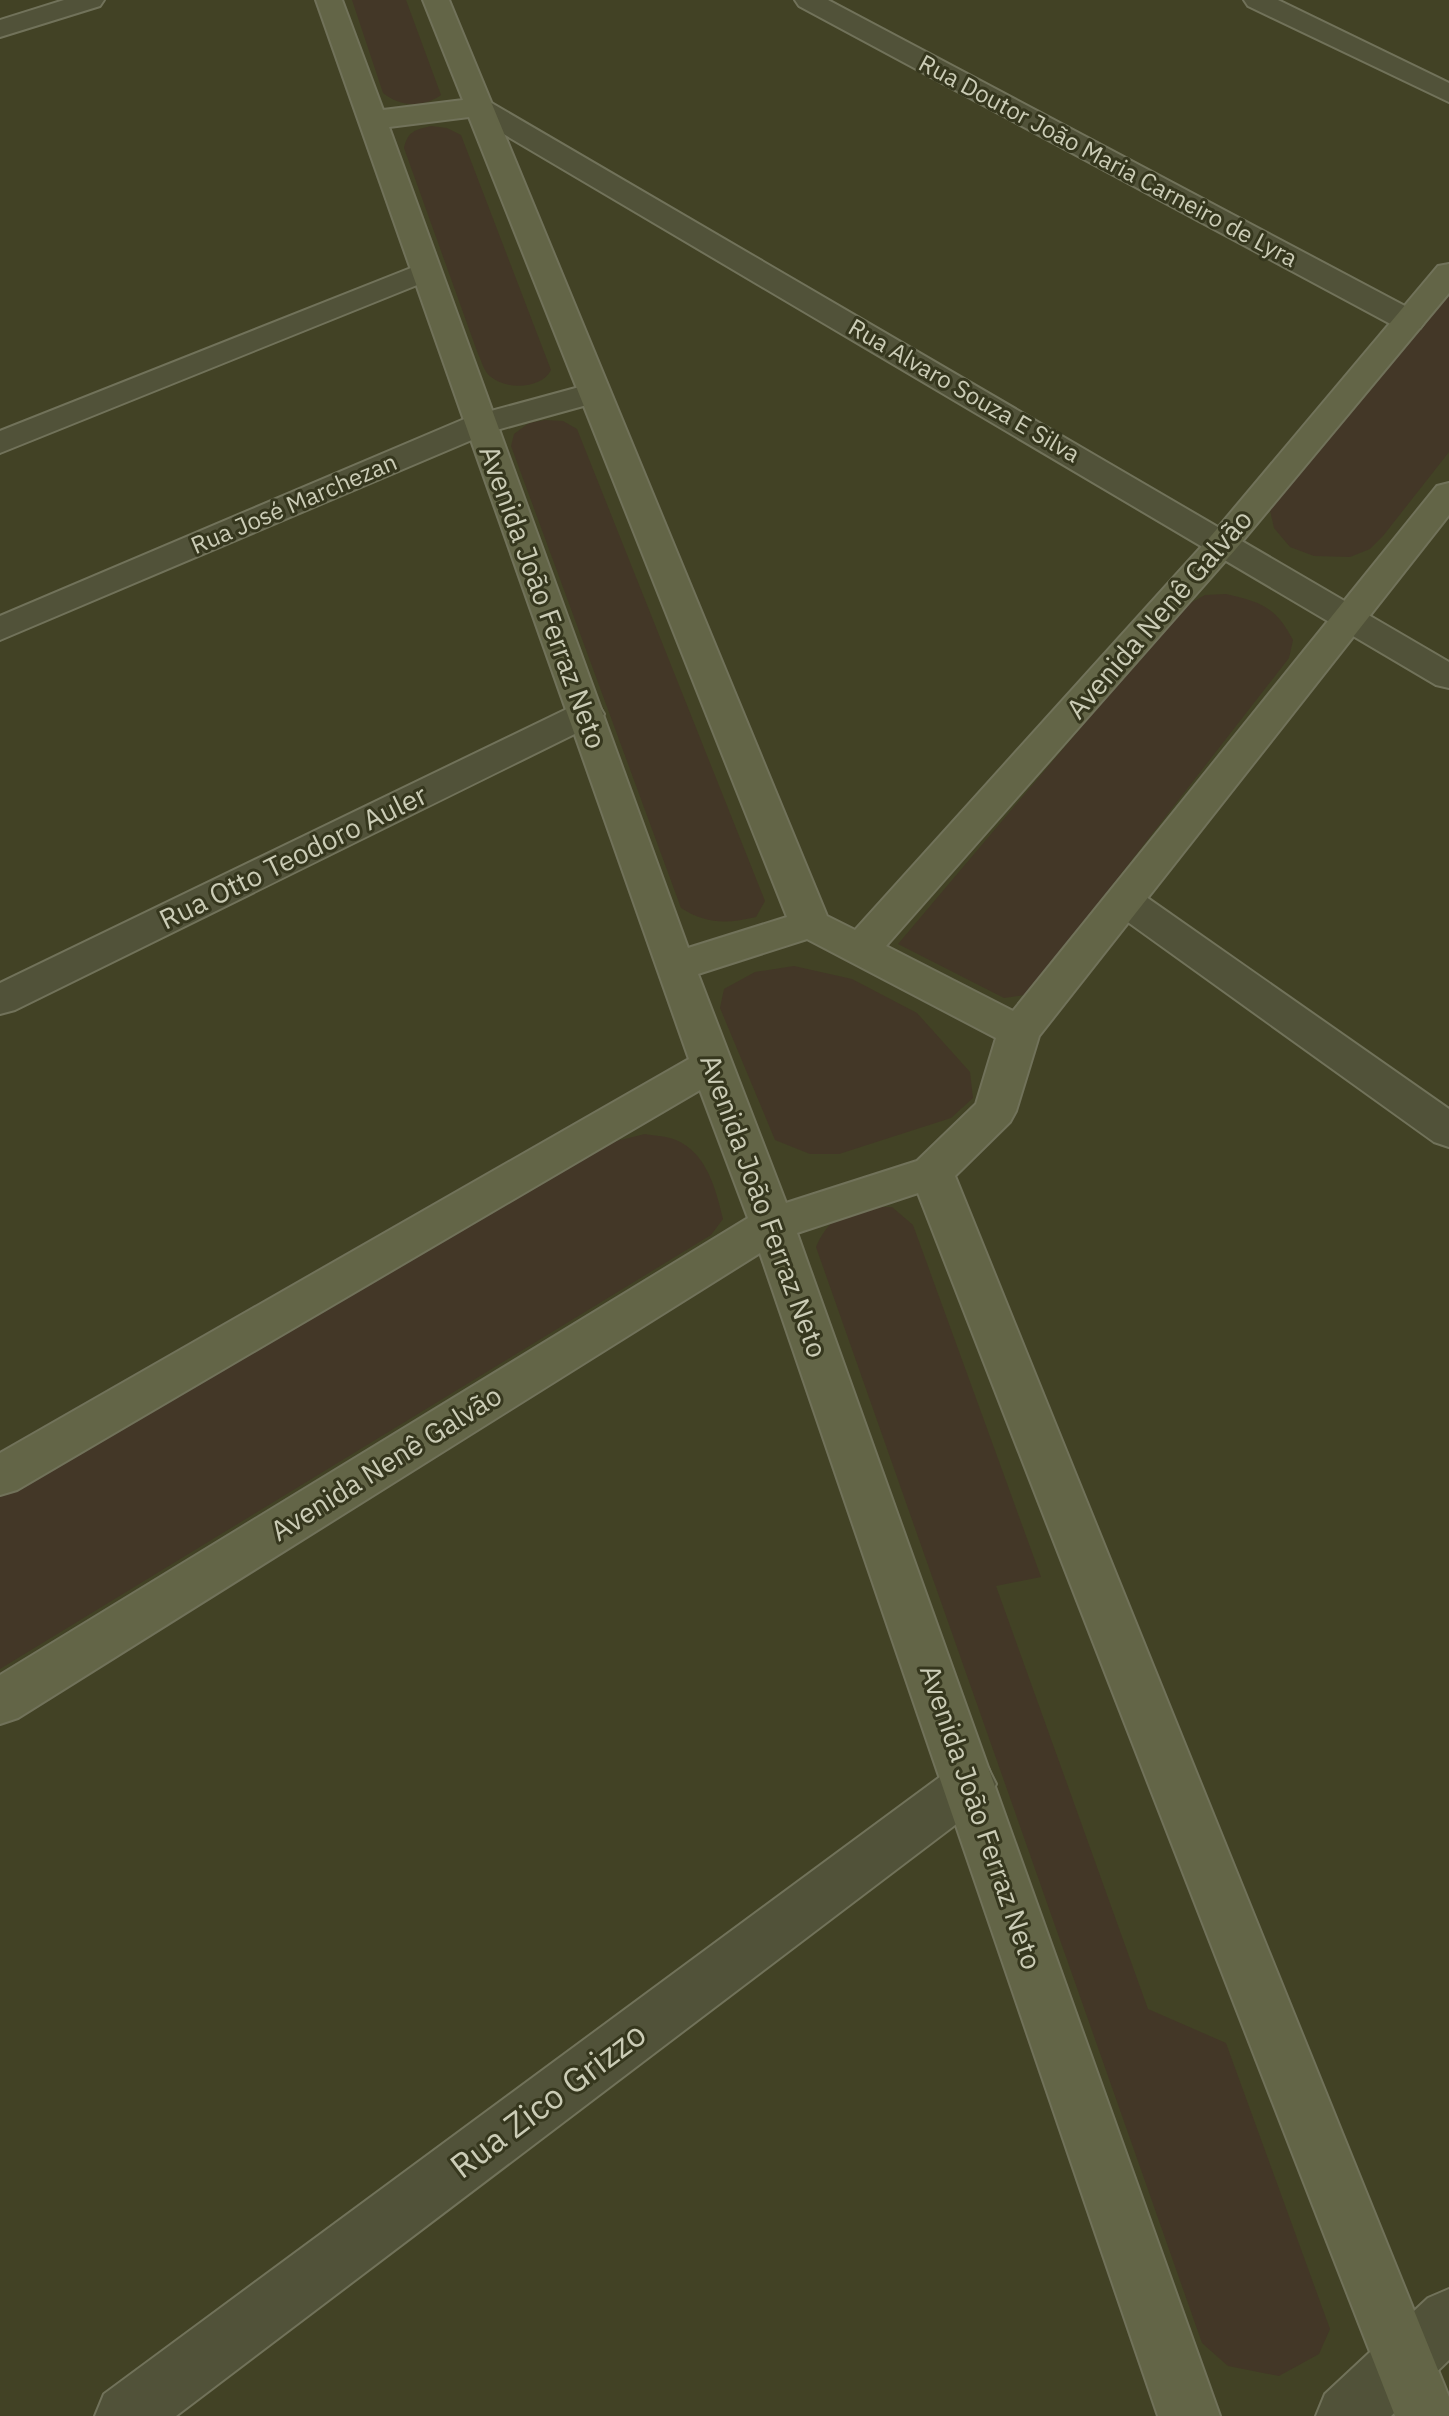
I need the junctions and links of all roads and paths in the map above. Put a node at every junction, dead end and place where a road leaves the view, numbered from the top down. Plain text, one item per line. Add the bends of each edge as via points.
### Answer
1 (91, 0) edge
2 (329, 0) edge
3 (436, 0) edge
4 (808, 0) edge
5 (1257, 0) edge
6 (0, 29) edge
7 (1449, 94) edge
8 (478, 107) junction
9 (372, 120) junction
10 (426, 271) junction
11 (1449, 273) edge
12 (1409, 321) junction
13 (594, 393) junction
14 (481, 424) junction
15 (0, 443) edge
16 (1449, 493) edge
17 (1223, 543) junction
18 (1351, 617) junction
19 (0, 629) edge
20 (1449, 677) edge
21 (586, 714) junction
22 (1125, 901) junction
23 (810, 924) junction
24 (861, 949) junction
25 (675, 967) junction
26 (0, 1000) edge
27 (1019, 1032) junction
28 (713, 1064) junction
29 (1449, 1131) edge
30 (932, 1172) junction
31 (772, 1224) junction
32 (0, 1476) edge
33 (0, 1702) edge
34 (970, 1784) junction
35 (1449, 2319) edge
36 (1404, 2362) junction
37 (126, 2416) edge
38 (1189, 2416) edge
39 (1347, 2416) edge
40 (1426, 2416) edge

1 - 6 street
2 - 9 main road, Avenida João Ferraz Neto
3 - 8 main road
4 - 12 street, Rua Doutor João Maria Carneiro de Lyra
5 - 7 street
8 - 9 main road
8 - 13 main road
8 - 17 street, Rua Alvaro Souza E Silva
9 - 10 main road, Avenida João Ferraz Neto
10 - 14 main road, Avenida João Ferraz Neto
10 - 15 street
11 - 12 main road, Avenida Nenê Galvão
12 - 17 main road, Avenida Nenê Galvão
13 - 14 street, Rua José Marchezan
13 - 23 main road
14 - 19 street, Rua José Marchezan
14 - 21 main road, Avenida João Ferraz Neto
16 - 18 main road
17 - 18 street, Rua Alvaro Souza E Silva
17 - 24 main road, Avenida Nenê Galvão
18 - 20 street, Rua Alvaro Souza E Silva
18 - 22 main road
21 - 25 main road, Avenida João Ferraz Neto
21 - 26 street, Rua Otto Teodoro Auler
22 - 27 main road
22 - 29 street
23 - 24 main road
23 - 25 main road
24 - 27 main road
25 - 28 main road, Avenida João Ferraz Neto
27 - 30 main road via 995,1111
28 - 31 main road, Avenida João Ferraz Neto
28 - 32 main road
30 - 31 main road, Avenida Nenê Galvão
30 - 36 main road
31 - 33 main road, Avenida Nenê Galvão
31 - 34 main road, Avenida João Ferraz Neto
34 - 37 street, Rua Zico Grizzo
34 - 38 main road, Avenida João Ferraz Neto
35 - 36 street
36 - 39 street
36 - 40 main road

